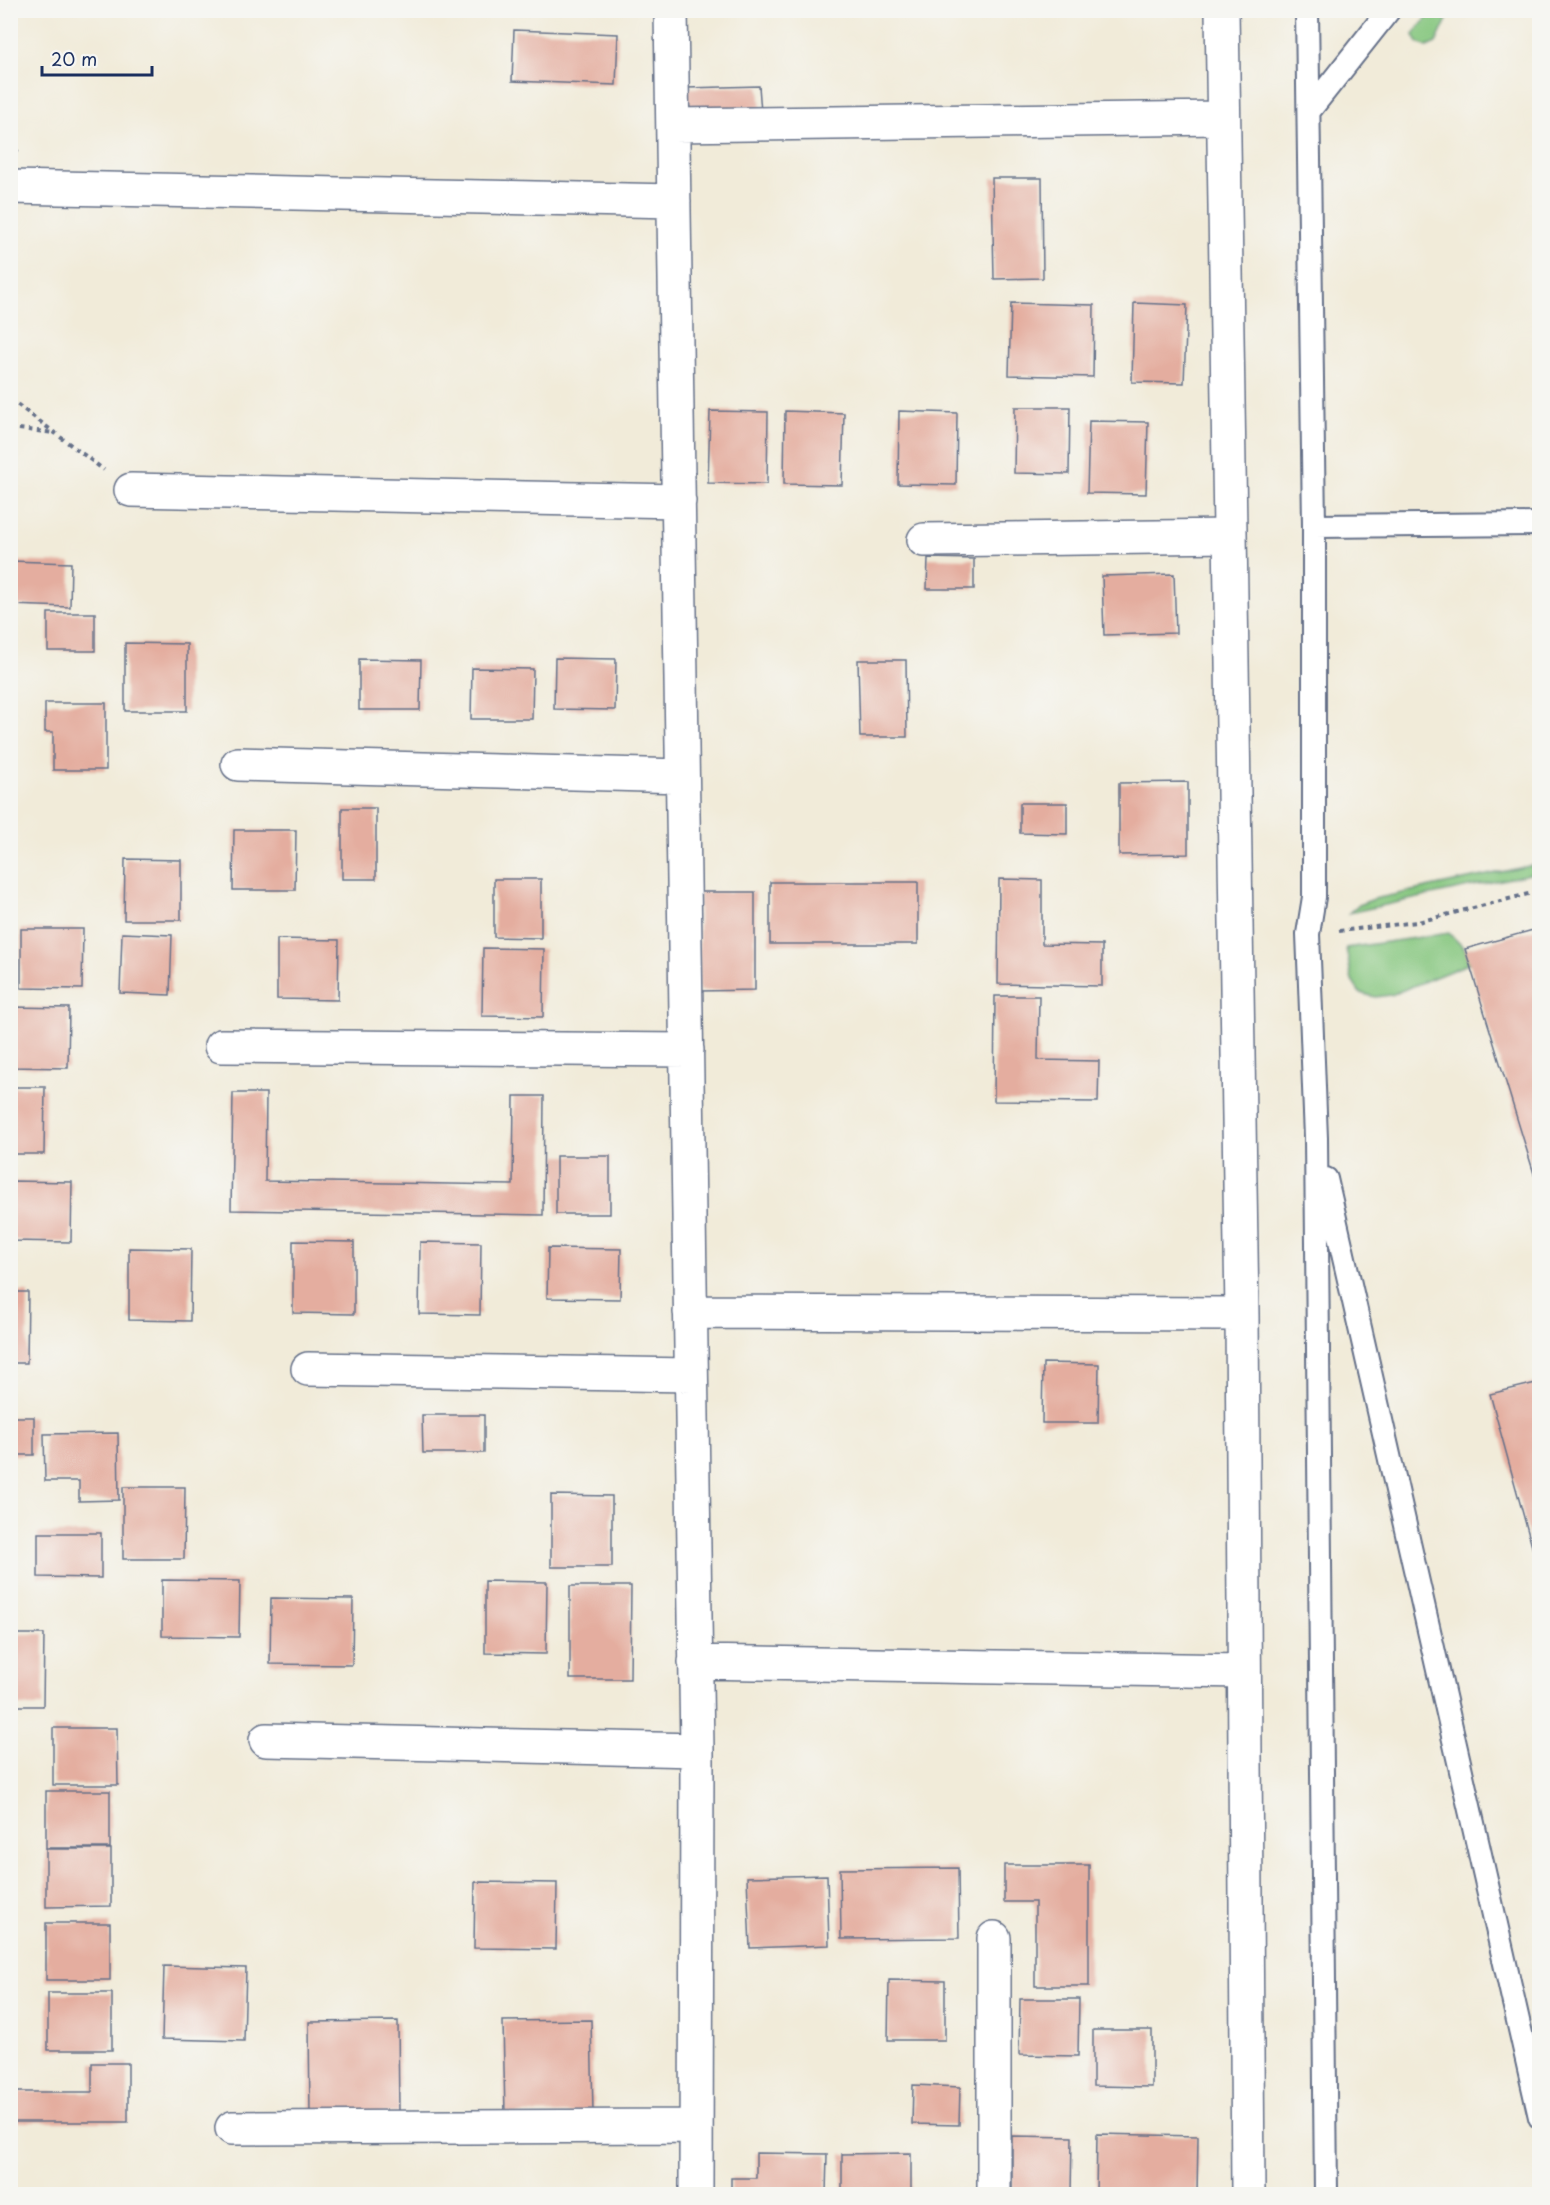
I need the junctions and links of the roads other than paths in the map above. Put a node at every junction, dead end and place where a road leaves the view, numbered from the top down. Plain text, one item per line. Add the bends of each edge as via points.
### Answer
1 (671, 10) edge
2 (1222, 10) edge
3 (1307, 10) edge
4 (1389, 10) edge
5 (1310, 111) junction
6 (1223, 118) junction
7 (673, 125) junction
8 (10, 187) edge
9 (674, 201) junction
10 (131, 490) road end
11 (679, 501) junction
12 (1539, 524) edge
13 (1314, 526) junction
14 (1230, 536) junction
15 (924, 540) dead end
16 (238, 764) dead end
17 (682, 776) junction
18 (220, 1046) dead end
19 (687, 1050) junction
20 (1316, 1138) junction
21 (690, 1312) junction
22 (1242, 1314) junction
23 (308, 1369) dead end
24 (691, 1375) junction
25 (695, 1662) junction
26 (1244, 1671) junction
27 (266, 1740) dead end
28 (697, 1750) junction
29 (994, 1938) dead end
30 (1539, 2117) edge
31 (695, 2126) junction
32 (232, 2128) dead end
33 (696, 2194) edge
34 (994, 2194) edge
35 (1248, 2194) edge
36 (1326, 2194) edge

1 - 7 street
2 - 6 street
3 - 5 lane
4 - 5 lane
5 - 13 lane
6 - 7 street
6 - 14 street
7 - 9 street
8 - 9 street
9 - 11 street
10 - 11 street
11 - 17 street
12 - 13 lane
13 - 20 lane via 1314,897 1308,934
14 - 15 street
14 - 22 street
16 - 17 street
17 - 19 street
18 - 19 street
19 - 21 street
20 - 30 lane
20 - 36 lane
21 - 22 street
21 - 24 street
22 - 26 street
23 - 24 street
24 - 25 street
25 - 26 street
25 - 28 street
26 - 35 street
27 - 28 street
28 - 31 street
29 - 34 street
31 - 32 street
31 - 33 street

